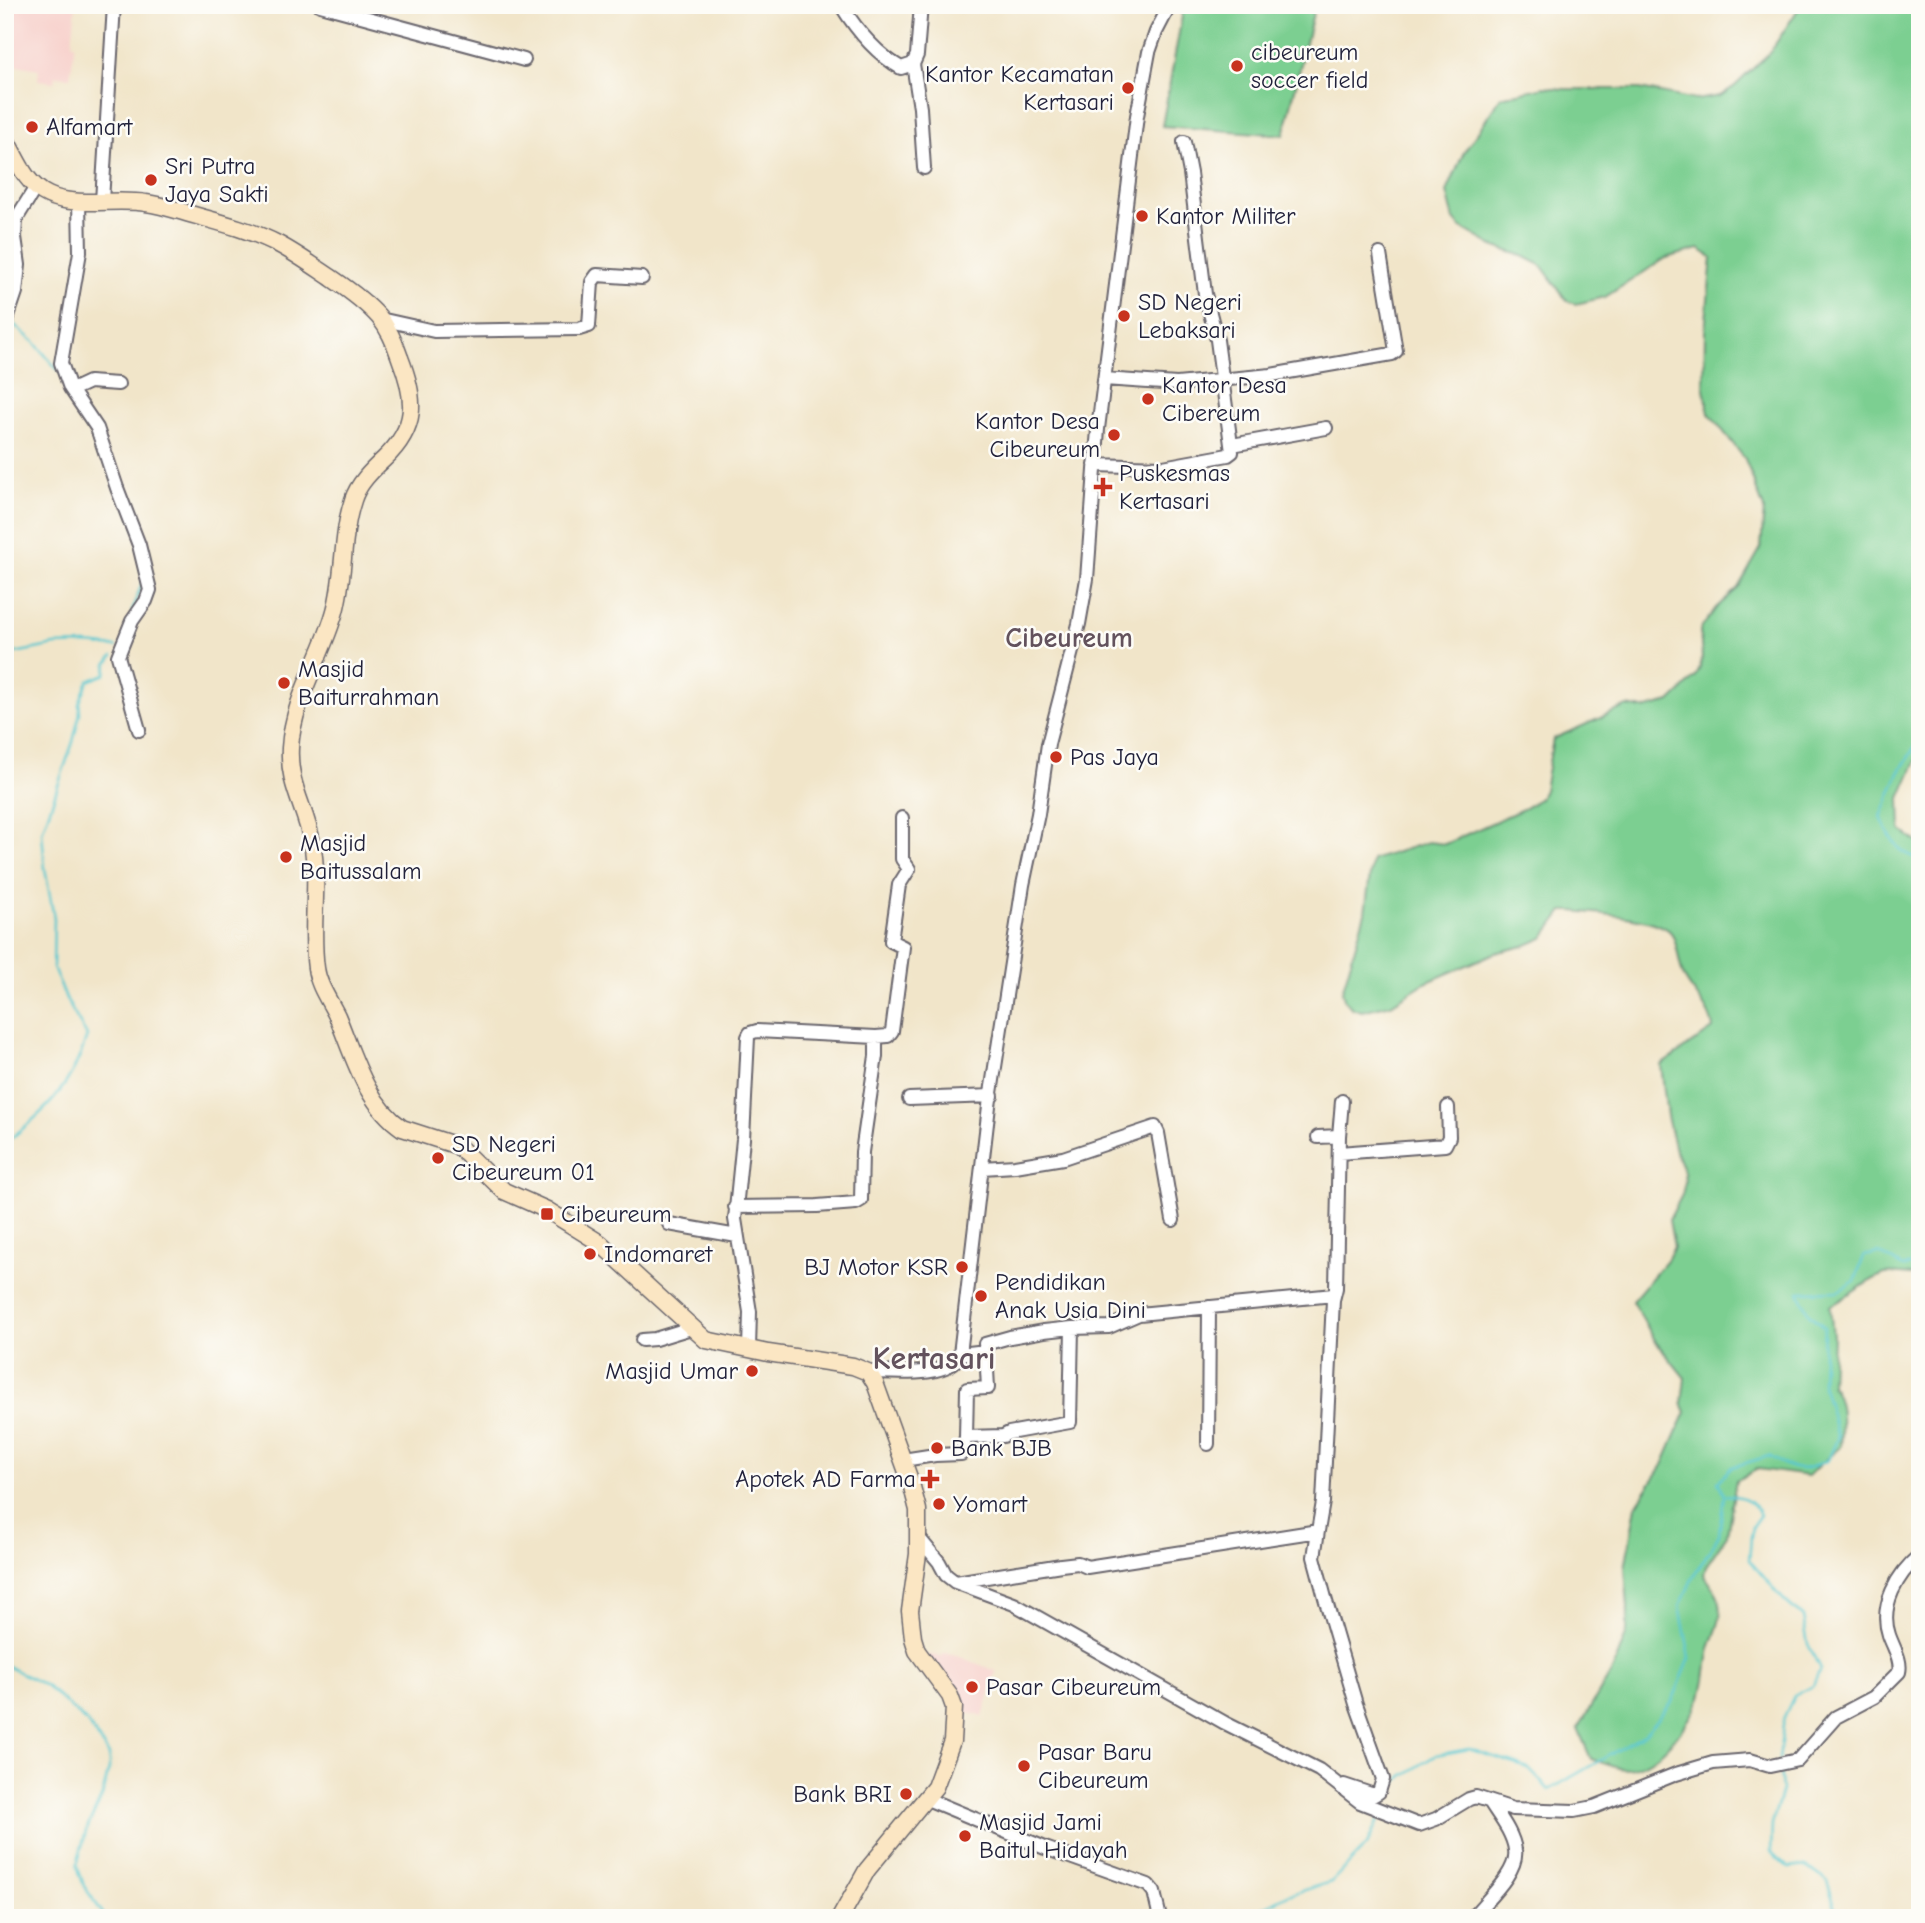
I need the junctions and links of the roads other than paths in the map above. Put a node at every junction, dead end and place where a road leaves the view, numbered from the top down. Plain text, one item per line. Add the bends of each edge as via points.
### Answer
1 (114, 5) edge
2 (320, 5) edge
3 (841, 5) edge
4 (921, 5) edge
5 (1170, 5) edge
6 (524, 60) dead end
7 (913, 64) junction
8 (5, 138) edge
9 (1184, 142) dead end
10 (923, 168) dead end
11 (36, 187) junction
12 (79, 201) junction
13 (102, 201) junction
14 (1380, 254) dead end
15 (642, 278) dead end
16 (380, 318) junction
17 (7, 319) dead end
18 (1221, 378) junction
19 (1104, 379) junction
20 (118, 384) dead end
21 (70, 388) junction
22 (1326, 428) dead end
23 (1232, 445) junction
24 (1096, 465) junction
25 (139, 730) dead end
26 (902, 818) dead end
27 (876, 1037) junction
28 (992, 1096) junction
29 (909, 1099) dead end
30 (1342, 1101) dead end
31 (1448, 1107) dead end
32 (1339, 1136) junction
33 (1318, 1137) dead end
34 (1339, 1153) junction
35 (982, 1168) junction
36 (735, 1207) junction
37 (1174, 1220) dead end
38 (669, 1224) dead end
39 (737, 1236) junction
40 (1334, 1296) junction
41 (1209, 1307) junction
42 (691, 1328) junction
43 (1072, 1328) junction
44 (642, 1340) dead end
45 (749, 1349) junction
46 (986, 1351) junction
47 (960, 1354) junction
48 (868, 1372) junction
49 (966, 1437) junction
50 (1208, 1444) dead end
51 (903, 1460) junction
52 (1318, 1531) junction
53 (919, 1538) junction
54 (1920, 1555) edge
55 (955, 1582) junction
56 (1337, 1783) junction
57 (927, 1799) junction
58 (1490, 1802) junction
59 (839, 1918) edge
60 (1160, 1918) edge
61 (1472, 1918) edge

1 - 13 street
2 - 6 street
3 - 7 street via 886,58 901,68
4 - 7 street
5 - 19 street via 1149,52 1137,117
7 - 10 street
8 - 11 main road
9 - 18 street
11 - 12 main road via 48,195
11 - 17 street via 16,219 19,265
12 - 13 main road
12 - 21 street via 80,252 61,363
13 - 16 main road via 148,203 276,243 351,291
14 - 18 street via 1394,353 1271,375
15 - 16 street via 597,275 592,282 589,326 579,329 434,331
16 - 42 main road via 402,361 411,394 411,419 401,441 362,483 351,504 341,589 291,735 294,790 309,826 317,877 316,972 363,1077 389,1119 402,1128 458,1146 503,1191 547,1210 600,1243
18 - 19 street via 1163,385
18 - 23 street
19 - 24 street
20 - 21 street via 89,382
21 - 25 street via 97,428 139,545 150,590 118,656
22 - 23 street
23 - 24 street via 1228,455 1163,467
24 - 28 street via 1087,579 1048,744
26 - 27 street via 902,859 909,869 899,885 891,941 904,947 892,1031
27 - 36 street via 861,1200 817,1206
27 - 36 street via 750,1033
28 - 29 street
28 - 35 street
30 - 32 street
31 - 34 street via 1445,1145
32 - 33 street
32 - 34 street
34 - 40 street
35 - 37 street via 1063,1158 1155,1127
35 - 47 street
36 - 39 street
38 - 39 street
39 - 45 street via 750,1312
40 - 41 street
40 - 52 street
41 - 43 street via 1139,1314 1109,1327
41 - 50 street
42 - 44 street
42 - 45 main road via 706,1340
43 - 46 street via 988,1342
43 - 49 street via 1070,1422 1003,1436
45 - 48 main road
46 - 47 street
46 - 49 street via 988,1388 967,1389
47 - 48 street via 954,1364 939,1370
48 - 51 main road
49 - 51 street via 961,1454
51 - 53 main road via 918,1510
52 - 55 street via 1087,1567 1070,1563
52 - 56 street via 1314,1557 1356,1704 1383,1779 1374,1795
53 - 55 street
53 - 57 main road via 911,1625 917,1651 954,1707 952,1741 940,1778
54 - 58 street via 1896,1584 1886,1610 1900,1671 1865,1702 1836,1717 1801,1758 1770,1766 1750,1760 1713,1763 1574,1811 1513,1809
55 - 56 street via 1014,1604
56 - 58 street via 1360,1802 1419,1825 1469,1798
57 - 59 main road via 867,1870
57 - 60 street via 1148,1885
58 - 61 street via 1507,1829 1515,1858 1504,1881

